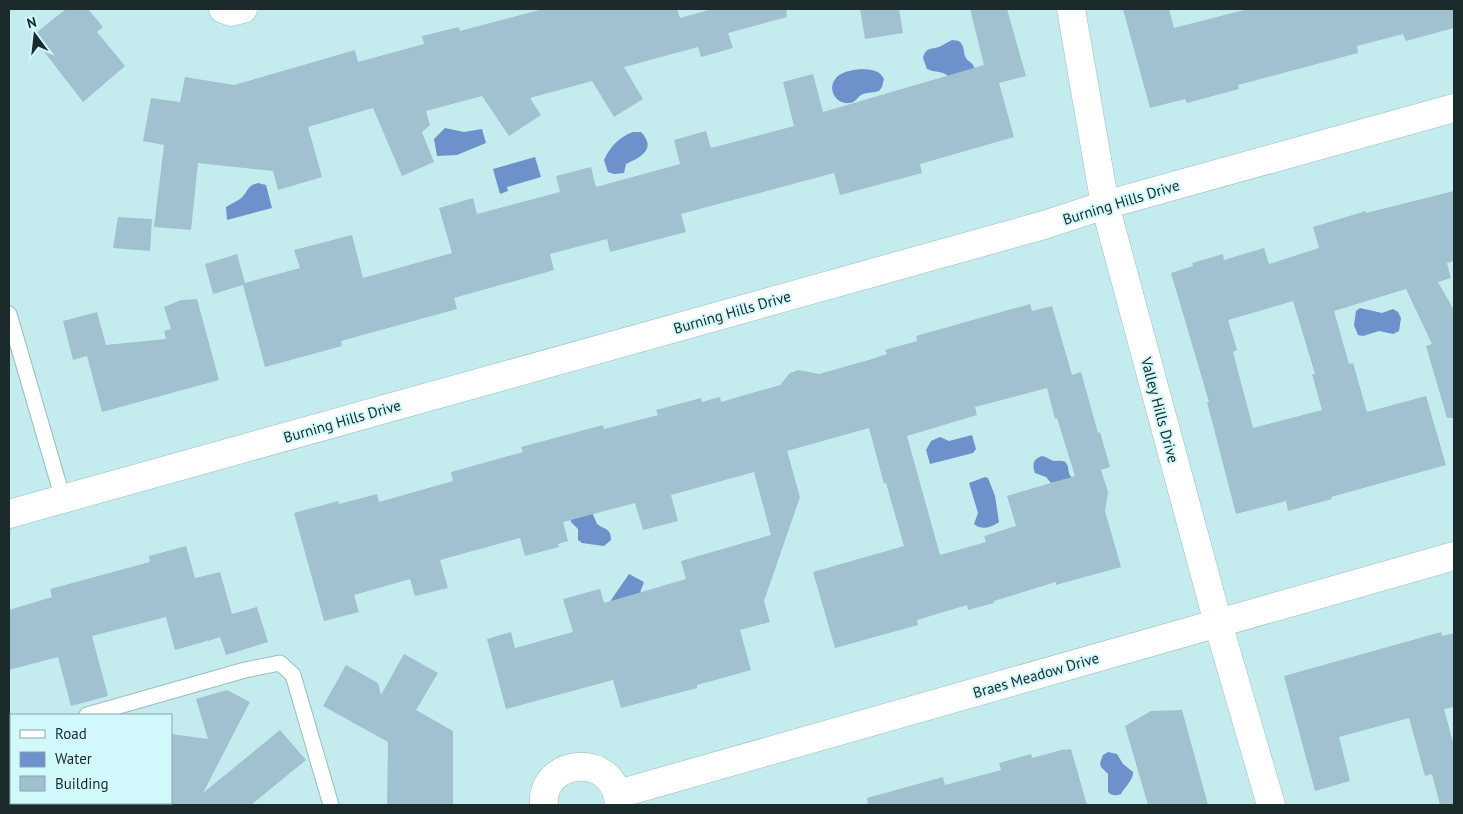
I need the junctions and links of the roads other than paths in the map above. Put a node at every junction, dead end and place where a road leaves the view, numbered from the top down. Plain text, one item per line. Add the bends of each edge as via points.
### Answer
1 (224, 9) edge
2 (242, 9) edge
3 (1071, 9) edge
4 (1454, 108) edge
5 (1105, 205) junction
6 (9, 314) edge
7 (63, 499) junction
8 (9, 514) edge
9 (1454, 556) edge
10 (1218, 623) junction
11 (90, 714) edge
12 (619, 800) edge
13 (331, 805) edge
14 (544, 805) edge
15 (1271, 805) edge

1 - 2 street via 231,12
3 - 5 street, Valley Hills Drive
4 - 5 street, Burning Hills Drive
5 - 7 street, Burning Hills Drive via 1034,228
5 - 10 street, Valley Hills Drive
6 - 7 lane
7 - 8 street, Burning Hills Drive
9 - 10 street, Braes Meadow Drive
10 - 12 street, Braes Meadow Drive
10 - 15 street, Valley Hills Drive
11 - 13 lane via 280,663 293,675
12 - 14 street, Braes Meadow Drive via 611,780 586,766 557,774 548,786

